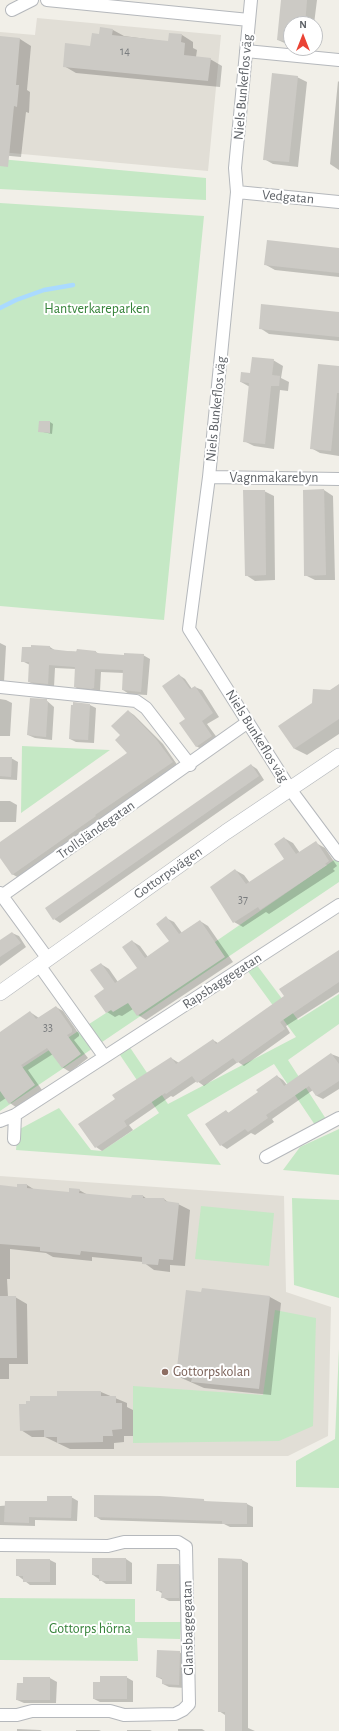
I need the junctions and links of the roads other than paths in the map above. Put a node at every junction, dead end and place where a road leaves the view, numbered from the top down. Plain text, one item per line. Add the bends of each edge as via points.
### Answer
1 (32, 0) edge
2 (47, 0) edge
3 (251, 0) edge
4 (113, 3) edge
5 (12, 10) dead end
6 (249, 20) junction
7 (246, 51) junction
8 (339, 60) edge
9 (237, 192) junction
10 (339, 202) edge
11 (209, 477) junction
12 (339, 479) edge
13 (0, 687) edge
14 (248, 722) junction
15 (339, 756) edge
16 (190, 765) junction
17 (290, 789) junction
18 (339, 855) edge
19 (1, 895) edge
20 (339, 905) edge
21 (44, 962) junction
22 (0, 993) edge
23 (104, 1056) junction
24 (15, 1115) junction
25 (339, 1118) edge
26 (0, 1121) edge
27 (14, 1139) dead end
28 (266, 1157) dead end
29 (0, 1545) edge
30 (0, 1716) edge

1 - 5 street
2 - 4 street
3 - 6 street, Niels Bunkeflos väg
4 - 6 street
6 - 7 street, Niels Bunkeflos väg
7 - 8 street
7 - 9 street, Niels Bunkeflos väg via 235,168
9 - 10 street, Vedgatan
9 - 11 street, Niels Bunkeflos väg
11 - 12 street, Vagnmakarebyn
11 - 14 street, Niels Bunkeflos väg via 189,630
13 - 16 street via 136,701 146,708
14 - 16 street, Trollsländegatan
14 - 17 street, Niels Bunkeflos väg
15 - 17 street, Gottorpsvägen
16 - 19 street, Trollsländegatan
17 - 18 street
17 - 21 street, Gottorpsvägen
19 - 21 street, Trollsländegatan
20 - 23 street, Rapsbaggegatan
21 - 22 street, Gottorpsvägen
21 - 23 street
23 - 24 street, Rapsbaggegatan
24 - 26 street, Rapsbaggegatan
24 - 27 street
25 - 28 street
29 - 30 street, Glansbaggegatan via 108,1546 124,1542 178,1542 186,1547 189,1704 175,1714 124,1715 110,1711 32,1711

